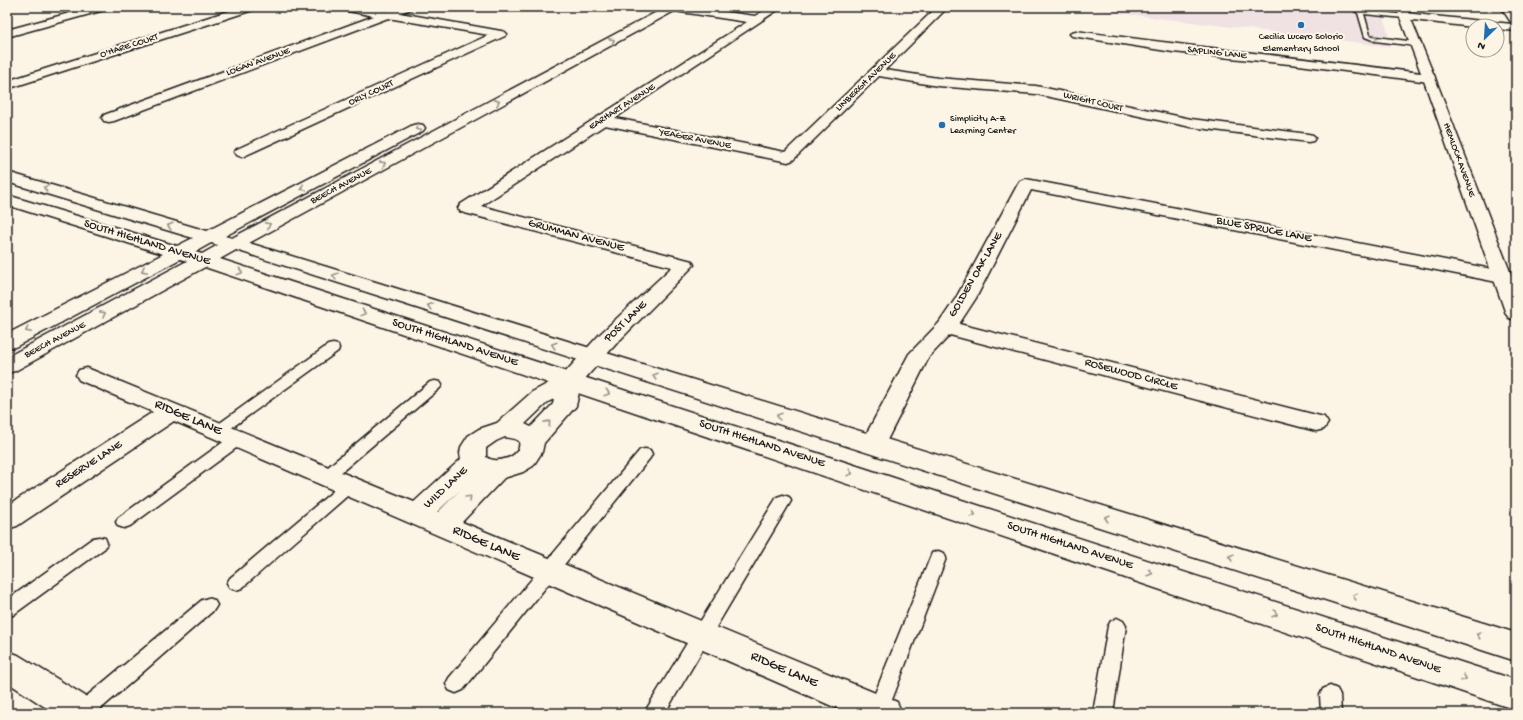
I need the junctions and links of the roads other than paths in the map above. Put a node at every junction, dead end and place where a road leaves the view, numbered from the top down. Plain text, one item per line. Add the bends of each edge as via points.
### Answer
1 (104, 7) edge
2 (252, 7) edge
3 (343, 7) edge
4 (407, 7) edge
5 (652, 7) edge
6 (672, 7) edge
7 (777, 7) edge
8 (943, 7) edge
9 (1351, 7) edge
10 (1506, 7) edge
11 (1360, 9) edge
12 (1403, 12) edge
13 (387, 14) junction
14 (757, 20) junction
15 (1465, 22) edge
16 (1516, 22) edge
17 (1505, 27) edge
18 (1516, 28) edge
19 (7, 34) edge
20 (1076, 34) dead end
21 (1416, 44) junction
22 (877, 72) junction
23 (1429, 78) junction
24 (7, 85) edge
25 (481, 96) dead end
26 (109, 118) dead end
27 (602, 120) junction
28 (431, 121) dead end
29 (1308, 138) dead end
30 (242, 152) dead end
31 (788, 157) joint
32 (7, 177) edge
33 (1026, 184) joint
34 (7, 200) edge
35 (467, 208) joint
36 (208, 237) junction
37 (234, 244) junction
38 (178, 253) junction
39 (203, 260) junction
40 (685, 264) joint
41 (1502, 277) junction
42 (1516, 314) edge
43 (946, 326) junction
44 (7, 342) edge
45 (333, 348) dead end
46 (591, 356) junction
47 (7, 366) edge
48 (87, 375) dead end
49 (570, 381) junction
50 (435, 385) dead end
51 (172, 411) junction
52 (1316, 423) dead end
53 (505, 429) junction
54 (228, 435) junction
55 (532, 441) junction
56 (873, 444) junction
57 (645, 454) dead end
58 (485, 466) junction
59 (338, 481) junction
60 (783, 501) dead end
61 (417, 515) junction
62 (7, 519) edge
63 (124, 522) dead end
64 (442, 525) junction
65 (99, 543) dead end
66 (938, 558) dead end
67 (549, 570) junction
68 (236, 583) dead end
69 (208, 605) dead end
70 (7, 610) edge
71 (1117, 626) dead end
72 (702, 635) junction
73 (1516, 646) edge
74 (7, 665) edge
75 (456, 684) dead end
76 (1516, 695) edge
77 (880, 712) edge
78 (83, 713) edge
79 (654, 713) edge
80 (1103, 713) edge

1 - 19 street
2 - 24 street, O'HARE COURT
3 - 13 street
4 - 13 street, LOGAN AVENUE
5 - 25 street
6 - 14 street
37 -> 6 street, BEECH AVENUE
7 - 14 street, EARHART AVENUE
8 - 22 street, LINBERGH AVENUE
9 - 11 lane
10 - 16 street
11 - 12 lane
11 -> 21 lane via 1367,36
12 - 15 street
12 - 21 street, HEMLOCK AVENUE
13 - 26 street, LOGAN AVENUE
13 - 30 street, ORLY COURT via 501,34
14 - 27 street, EARHART AVENUE
17 - 18 street
20 - 23 street, SAPLING LANE
21 - 23 street, HEMLOCK AVENUE
22 - 29 street, WRIGHT COURT via 938,82 1036,90 1184,122
22 - 31 street, LINBERGH AVENUE
23 - 41 street, HEMLOCK AVENUE
27 - 31 street, YEAGER AVENUE
27 - 35 street, EARHART AVENUE
28 -> 36 street, BEECH AVENUE
36 -> 32 street, SOUTH HIGHLAND AVENUE
33 - 41 street, BLUE SPRUCE LANE
33 - 43 street, GOLDEN OAK LANE via 966,298
34 - 38 street, SOUTH HIGHLAND AVENUE
35 - 40 street, GRUMMAN AVENUE
36 - 37 street, SOUTH HIGHLAND AVENUE
36 - 38 street, BEECH AVENUE
37 - 39 street, BEECH AVENUE
46 -> 37 street, SOUTH HIGHLAND AVENUE
38 - 39 street, SOUTH HIGHLAND AVENUE
38 -> 44 street, BEECH AVENUE
47 -> 39 street, BEECH AVENUE
39 -> 49 street, SOUTH HIGHLAND AVENUE
40 - 46 street, POST LANE
41 - 42 street, HEMLOCK AVENUE
43 - 52 street, ROSEWOOD CIRCLE
43 - 56 street, GOLDEN OAK LANE via 920,354
45 - 54 lane
46 - 49 street, POST LANE
56 -> 46 street, SOUTH HIGHLAND AVENUE
48 - 51 street, RIDGE LANE
49 - 53 street via 540,397
55 -> 49 street via 564,406
49 -> 76 street, SOUTH HIGHLAND AVENUE
50 - 59 lane
51 - 54 street, RIDGE LANE
51 - 62 street, RESERVE LANE
53 - 55 street via 522,431 529,435
53 - 58 street via 490,434 474,448 473,455
54 - 59 street, RIDGE LANE
54 - 63 lane
55 - 58 street via 530,454 516,466
73 -> 56 street, SOUTH HIGHLAND AVENUE
57 - 67 lane
58 - 61 street, WILD LANE
64 -> 58 street, WILD LANE
59 - 61 street, RIDGE LANE
59 - 68 lane
60 - 72 lane
61 - 64 street, RIDGE LANE
64 - 67 street, RIDGE LANE
65 - 70 lane
66 - 77 lane
67 - 72 street, RIDGE LANE
67 - 75 lane
69 - 78 lane
71 - 80 lane
72 - 77 street, RIDGE LANE
72 - 79 lane
74 - 78 street

